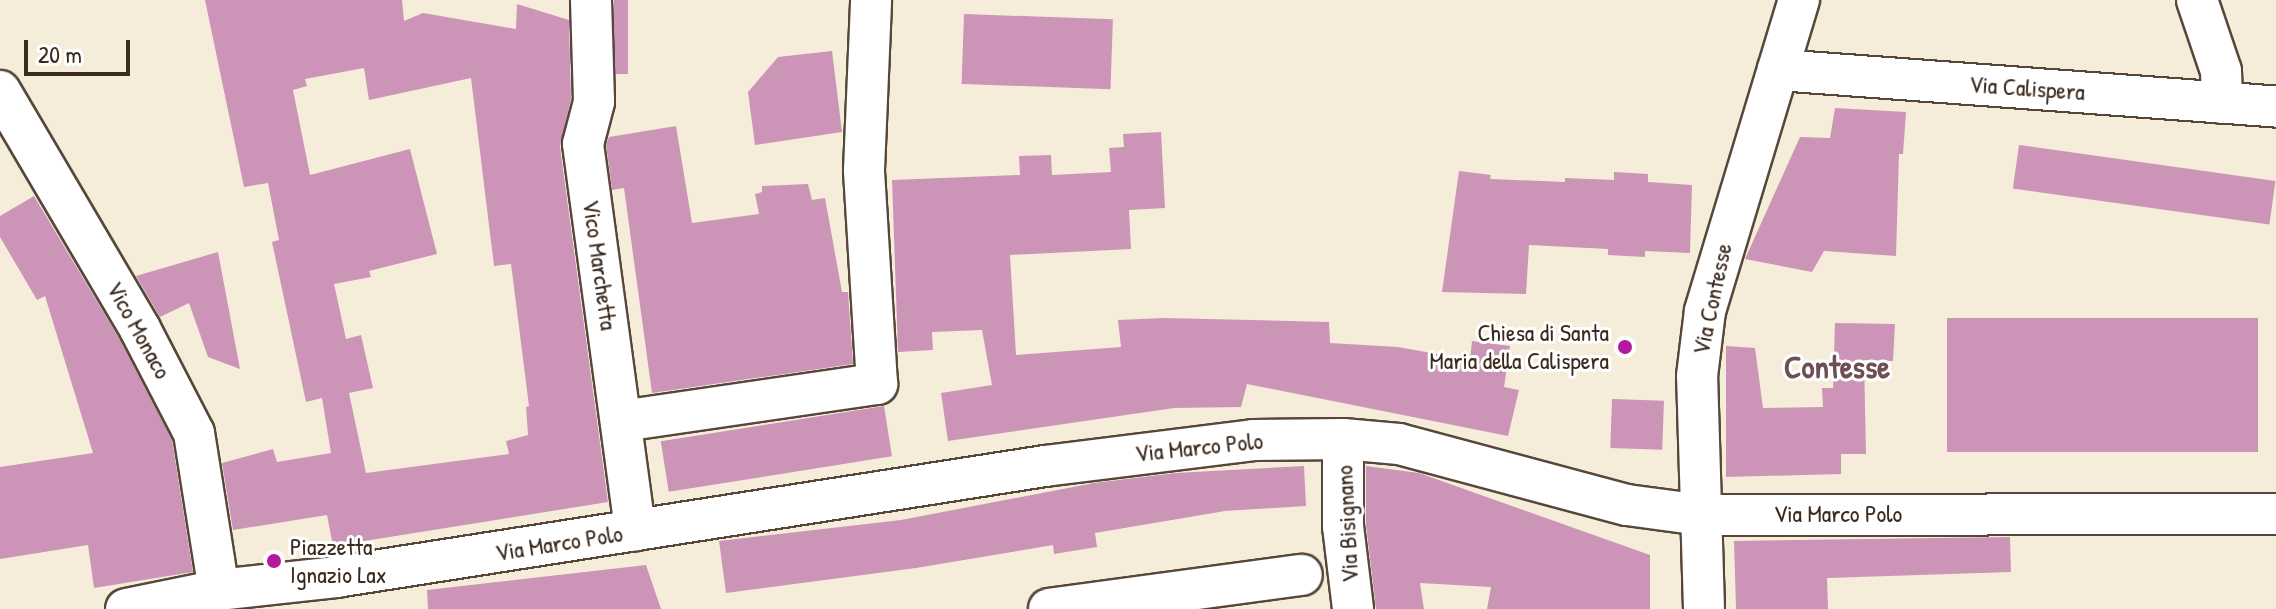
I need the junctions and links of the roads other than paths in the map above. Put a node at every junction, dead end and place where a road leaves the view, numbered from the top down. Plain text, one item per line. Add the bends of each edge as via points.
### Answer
1 (591, 0) edge
2 (871, 0) edge
3 (1799, 0) edge
4 (2197, 0) edge
5 (1778, 70) junction
6 (0, 91) edge
7 (2222, 103) junction
8 (2276, 107) edge
9 (622, 421) junction
10 (1343, 439) junction
11 (2276, 514) edge
12 (1702, 515) junction
13 (635, 531) junction
14 (1302, 575) dead end
15 (219, 590) junction
16 (1201, 599) edge
17 (126, 609) edge
18 (1052, 609) edge
19 (1353, 609) edge
20 (1704, 609) edge

1 - 9 street, Vico Marchetta via 594,102 583,144
2 - 9 street via 864,170 877,384
3 - 5 street, Via Contesse
4 - 7 street via 2221,71
5 - 7 street, Via Calispera
5 - 12 street, Via Contesse via 1705,311 1697,376
6 - 15 street, Vico Monaco via 140,329 194,433
7 - 8 street, Via Calispera
9 - 13 street, Vico Marchetta
10 - 12 street, Via Marco Polo via 1399,444 1627,505
10 - 13 street, Via Marco Polo via 1197,444
10 - 19 street, Via Bisignano via 1343,526
11 - 12 street, Via Marco Polo
12 - 20 street, Via Contesse
13 - 15 street, Via Marco Polo
14 - 16 street
15 - 17 street, Via Marco Polo
16 - 18 street

